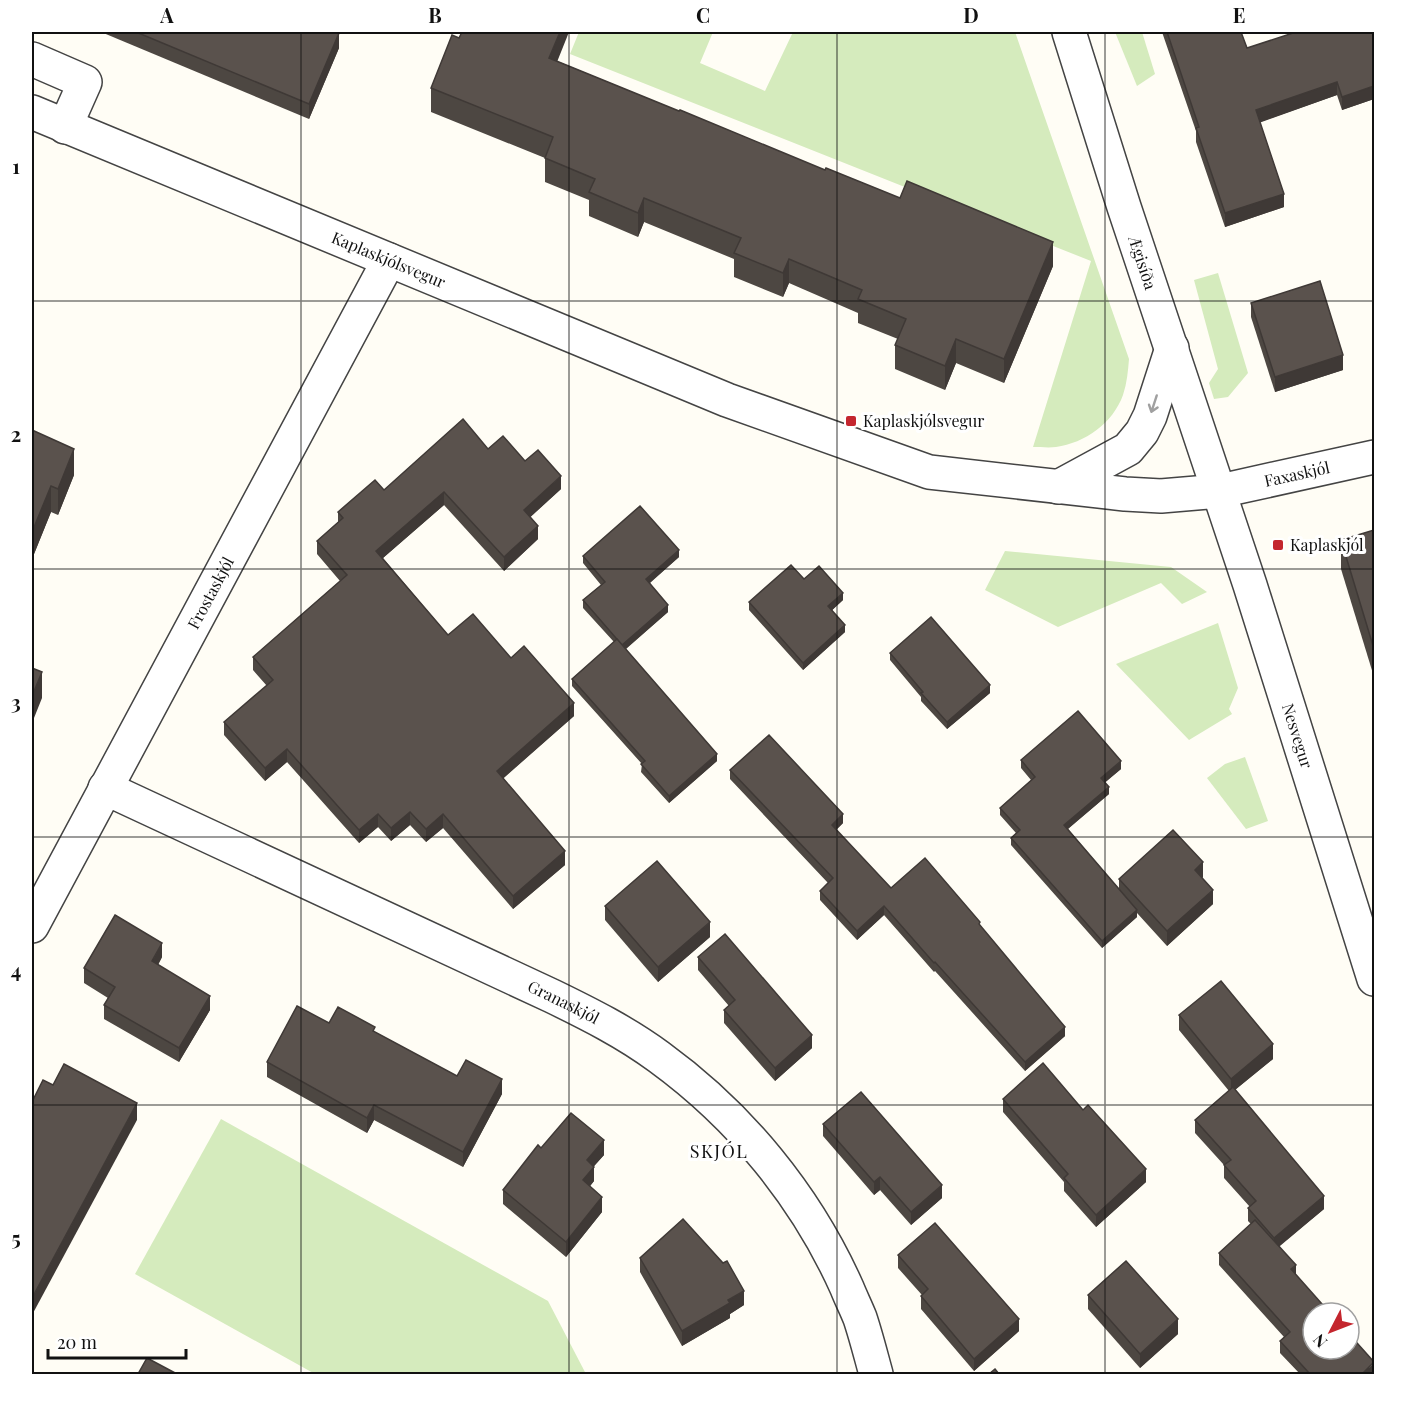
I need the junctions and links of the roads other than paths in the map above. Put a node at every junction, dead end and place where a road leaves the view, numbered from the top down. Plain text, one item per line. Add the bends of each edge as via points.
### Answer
1 (1069, 32) edge
2 (32, 59) edge
3 (32, 112) edge
4 (65, 127) junction
5 (389, 260) junction
6 (1172, 348) junction
7 (1374, 457) edge
8 (1058, 487) junction
9 (1220, 491) junction
10 (105, 789) junction
11 (32, 926) edge
12 (1374, 979) edge
13 (876, 1374) edge

1 - 6 street, Ægisíða
2 - 4 street via 85,82
3 - 4 street, Kaplaskjólsvegur
4 - 5 street, Kaplaskjólsvegur
5 - 8 street, Kaplaskjólsvegur via 727,400 929,472
5 - 10 street, Frostaskjól
6 -> 8 street via 1142,432 1128,449
6 - 9 street, Ægisíða
7 - 9 street, Faxaskjól
8 - 9 street, Kaplaskjólsvegur via 1161,496
9 - 12 street, Nesvegur
10 - 11 street, Frostaskjól
10 - 13 street, Granaskjól via 552,996 607,1023 658,1056 745,1133 805,1210 859,1316

